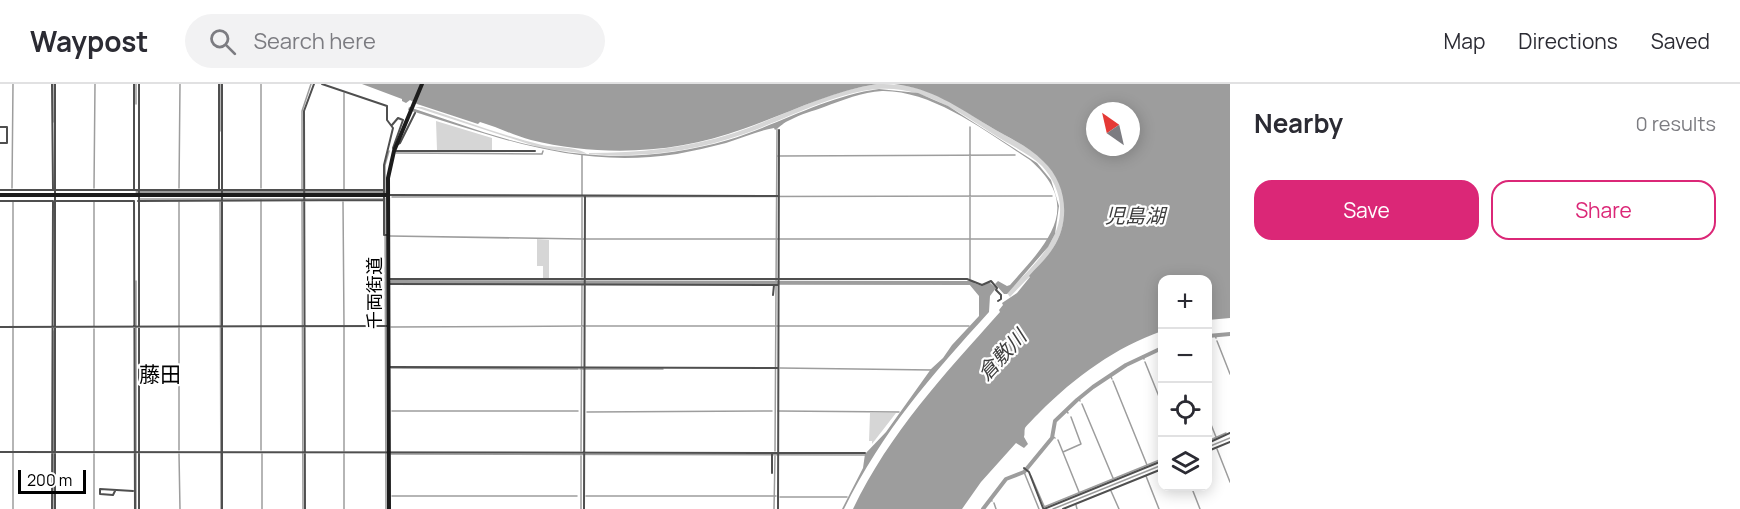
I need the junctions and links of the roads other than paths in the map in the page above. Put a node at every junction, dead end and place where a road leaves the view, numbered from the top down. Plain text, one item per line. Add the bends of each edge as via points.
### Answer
1 (136, 84) edge
2 (220, 84) edge
3 (314, 84) edge
4 (322, 84) edge
5 (422, 84) edge
6 (54, 86) edge
7 (415, 113) dead end
8 (393, 124) junction
9 (0, 127) edge
10 (779, 130) dead end
11 (0, 136) edge
12 (7, 136) junction
13 (0, 143) edge
14 (396, 145) junction
15 (394, 151) junction
16 (535, 151) dead end
17 (0, 190) edge
18 (385, 193) junction
19 (0, 195) edge
20 (137, 195) junction
21 (221, 196) junction
22 (304, 196) junction
23 (584, 196) junction
24 (778, 196) junction
25 (54, 197) junction
26 (0, 201) edge
27 (384, 201) junction
28 (386, 235) junction
29 (388, 282) junction
30 (777, 282) junction
31 (584, 283) junction
32 (774, 295) dead end
33 (998, 301) dead end
34 (303, 326) junction
35 (387, 326) junction
36 (0, 327) edge
37 (54, 327) junction
38 (136, 327) junction
39 (221, 327) junction
40 (389, 367) junction
41 (583, 368) junction
42 (776, 368) junction
43 (1230, 433) edge
44 (1212, 441) edge
45 (1230, 441) edge
46 (1212, 449) edge
47 (0, 452) edge
48 (54, 452) junction
49 (137, 452) junction
50 (221, 452) junction
51 (304, 452) junction
52 (387, 452) junction
53 (865, 453) dead end
54 (584, 454) junction
55 (775, 454) junction
56 (1158, 463) edge
57 (1024, 468) dead end
58 (1158, 471) edge
59 (772, 473) dead end
60 (115, 490) junction
61 (137, 490) junction
62 (54, 509) edge
63 (137, 509) edge
64 (222, 509) edge
65 (305, 509) edge
66 (389, 509) edge
67 (584, 509) edge
68 (778, 509) edge
69 (1044, 509) edge
70 (1063, 509) edge

1 - 20 street
2 - 21 street
3 - 22 street via 304,111
4 - 8 street via 385,104 387,120
5 - 14 street, 千両街道
6 - 25 street
7 - 14 street
8 - 15 street via 400,118 403,121
8 - 18 street via 384,165
9 - 12 street via 7,127
10 - 24 street
11 - 12 street
12 - 13 street via 7,143
14 - 15 street, 千両街道
15 - 16 street
15 - 18 street, 千両街道
17 - 25 street
18 - 22 street
18 - 23 street
18 - 27 street
18 - 28 street, 千両街道
19 - 25 street
20 - 21 street
20 - 21 street via 179,201
20 - 25 street
20 - 25 street
20 - 38 street
21 - 22 street
21 - 22 street via 261,200
21 - 39 street
22 - 27 street
22 - 34 street
23 - 24 street
23 - 31 street
24 - 30 street
25 - 26 street
25 - 37 street
27 - 28 street
28 - 29 street, 千両街道
29 - 31 street
29 - 31 street
29 - 35 street, 千両街道
30 - 31 street
30 - 31 street
30 - 32 street
30 - 33 street via 970,279 982,285 989,281 993,284 1002,298
30 - 42 street
31 - 41 street
34 - 35 street
34 - 39 street
34 - 51 street
35 - 40 street, 千両街道
36 - 37 street
37 - 38 street
37 - 48 street
38 - 39 street
38 - 49 street
39 - 50 street
40 - 41 street
40 - 52 street, 千両街道
41 - 42 street
41 - 54 street
42 - 55 street
43 - 44 street
45 - 46 street
47 - 48 street
48 - 49 street
48 - 62 street
49 - 50 street
49 - 61 street
50 - 51 street
50 - 64 street
51 - 52 street
51 - 65 street
52 - 54 street
52 - 66 street, 千両街道
53 - 55 street
54 - 55 street
54 - 67 street
55 - 59 street
55 - 68 street
56 - 69 street
57 - 69 street
58 - 70 street
60 - 60 street via 100,489 100,494 113,495
60 - 61 street
61 - 63 street

